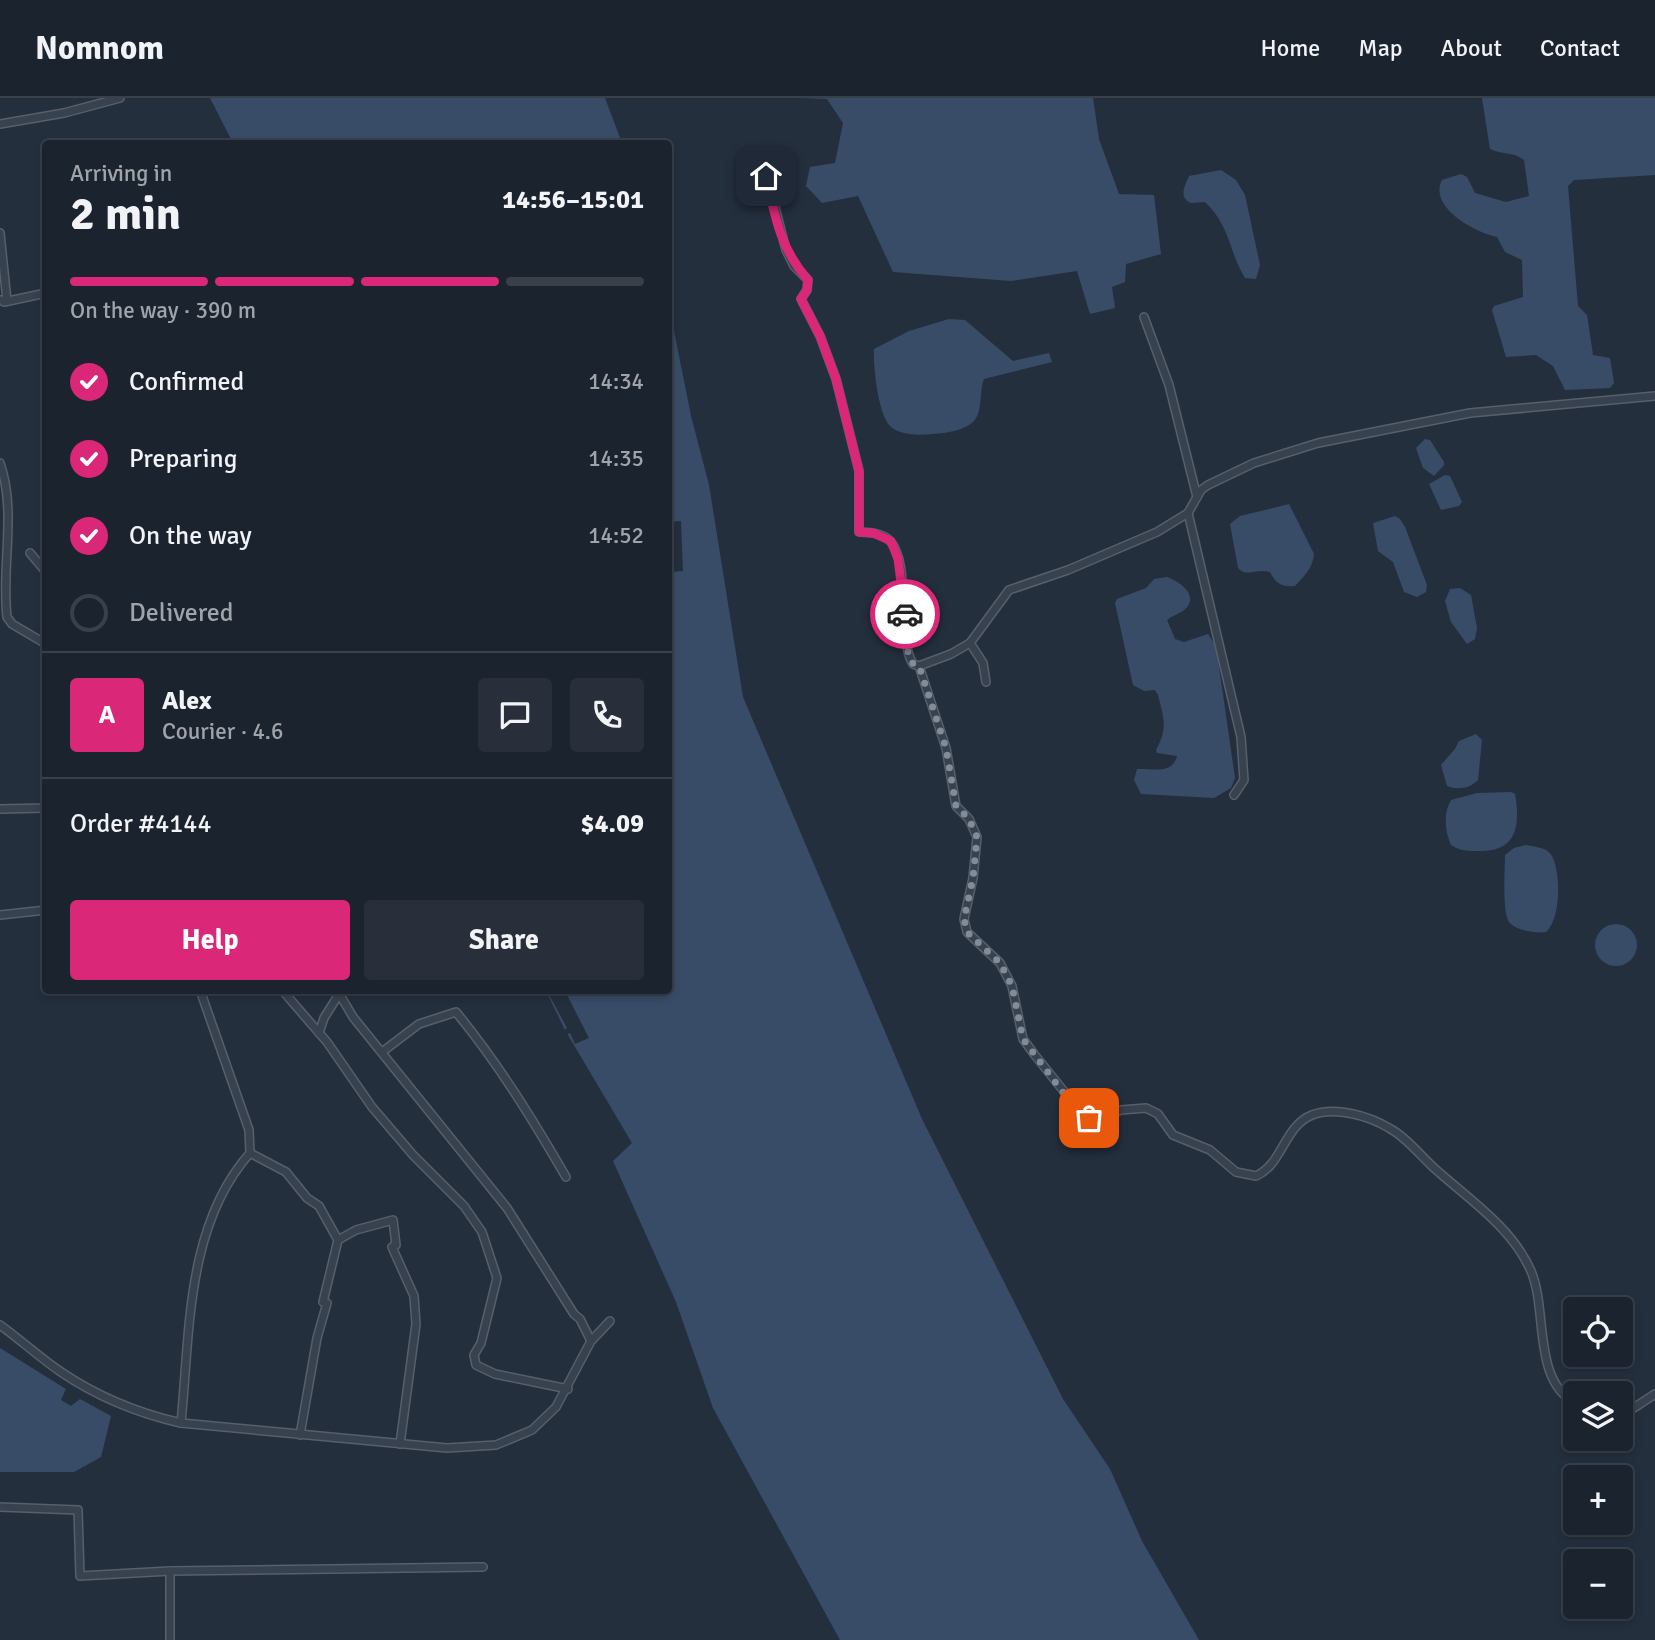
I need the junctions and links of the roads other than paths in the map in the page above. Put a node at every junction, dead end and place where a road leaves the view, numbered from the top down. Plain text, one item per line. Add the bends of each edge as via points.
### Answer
1 (120, 98) edge
2 (0, 124) edge
3 (766, 176) dead end
4 (0, 233) edge
5 (42, 294) edge
6 (2, 301) edge
7 (1144, 317) dead end
8 (1655, 396) edge
9 (0, 463) edge
10 (1197, 498) junction
11 (1188, 513) junction
12 (4, 521) edge
13 (30, 553) dead end
14 (42, 567) edge
15 (42, 642) edge
16 (970, 643) junction
17 (919, 666) junction
18 (986, 682) dead end
19 (1234, 795) dead end
20 (42, 808) edge
21 (0, 809) edge
22 (42, 910) edge
23 (0, 915) edge
24 (201, 994) edge
25 (285, 994) edge
26 (337, 994) edge
27 (339, 994) edge
28 (319, 1033) junction
29 (382, 1052) junction
30 (250, 1153) junction
31 (566, 1177) dead end
32 (338, 1240) junction
33 (610, 1321) dead end
34 (0, 1325) edge
35 (591, 1341) junction
36 (568, 1389) junction
37 (1655, 1394) edge
38 (1563, 1395) edge
39 (1633, 1408) edge
40 (181, 1423) junction
41 (300, 1435) junction
42 (400, 1444) junction
43 (0, 1507) edge
44 (483, 1567) dead end
45 (170, 1571) junction
46 (170, 1640) edge

1 - 2 street
3 - 17 street via 786,250 808,280 801,299 836,379 859,471 859,532 891,541 905,604 907,649 913,664
4 - 6 street
5 - 6 street
7 - 10 street via 1169,386
8 - 10 street via 1470,413 1318,443 1254,463 1208,485
9 - 12 street via 5,476
10 - 11 street
11 - 16 street via 1132,544 1009,590
11 - 19 street via 1241,737 1244,780
12 - 15 street via 7,617
13 - 14 street
16 - 17 street
16 - 18 street via 984,663
17 - 38 street via 946,748 956,806 977,837 964,919 967,932 1000,963 1012,986 1023,1039 1082,1114 1101,1119 1121,1110 1146,1108 1158,1114 1173,1135 1210,1150 1236,1172 1256,1176 1276,1162 1291,1134 1310,1115 1336,1111 1387,1126 1484,1211 1521,1253 1535,1285 1548,1363
20 - 21 street
22 - 23 street
24 - 30 street via 249,1130
25 - 28 street
26 - 28 street
27 - 29 street
28 - 36 street via 372,1107 464,1206 482,1233 497,1278 474,1355 476,1366
29 - 31 street via 419,1024 456,1012 533,1119
29 - 35 street via 507,1208
30 - 32 street via 286,1172 319,1206
30 - 40 street via 233,1172 215,1209 199,1258
32 - 41 street
32 - 42 street via 393,1220 396,1245 392,1247 414,1296 416,1324
33 - 35 street
34 - 40 street via 58,1371 100,1396 145,1415
35 - 36 street
36 - 42 street via 532,1430 496,1445 447,1448
37 - 39 street
40 - 41 street
41 - 42 street
43 - 45 street via 78,1510 80,1577
44 - 45 street
45 - 46 street

